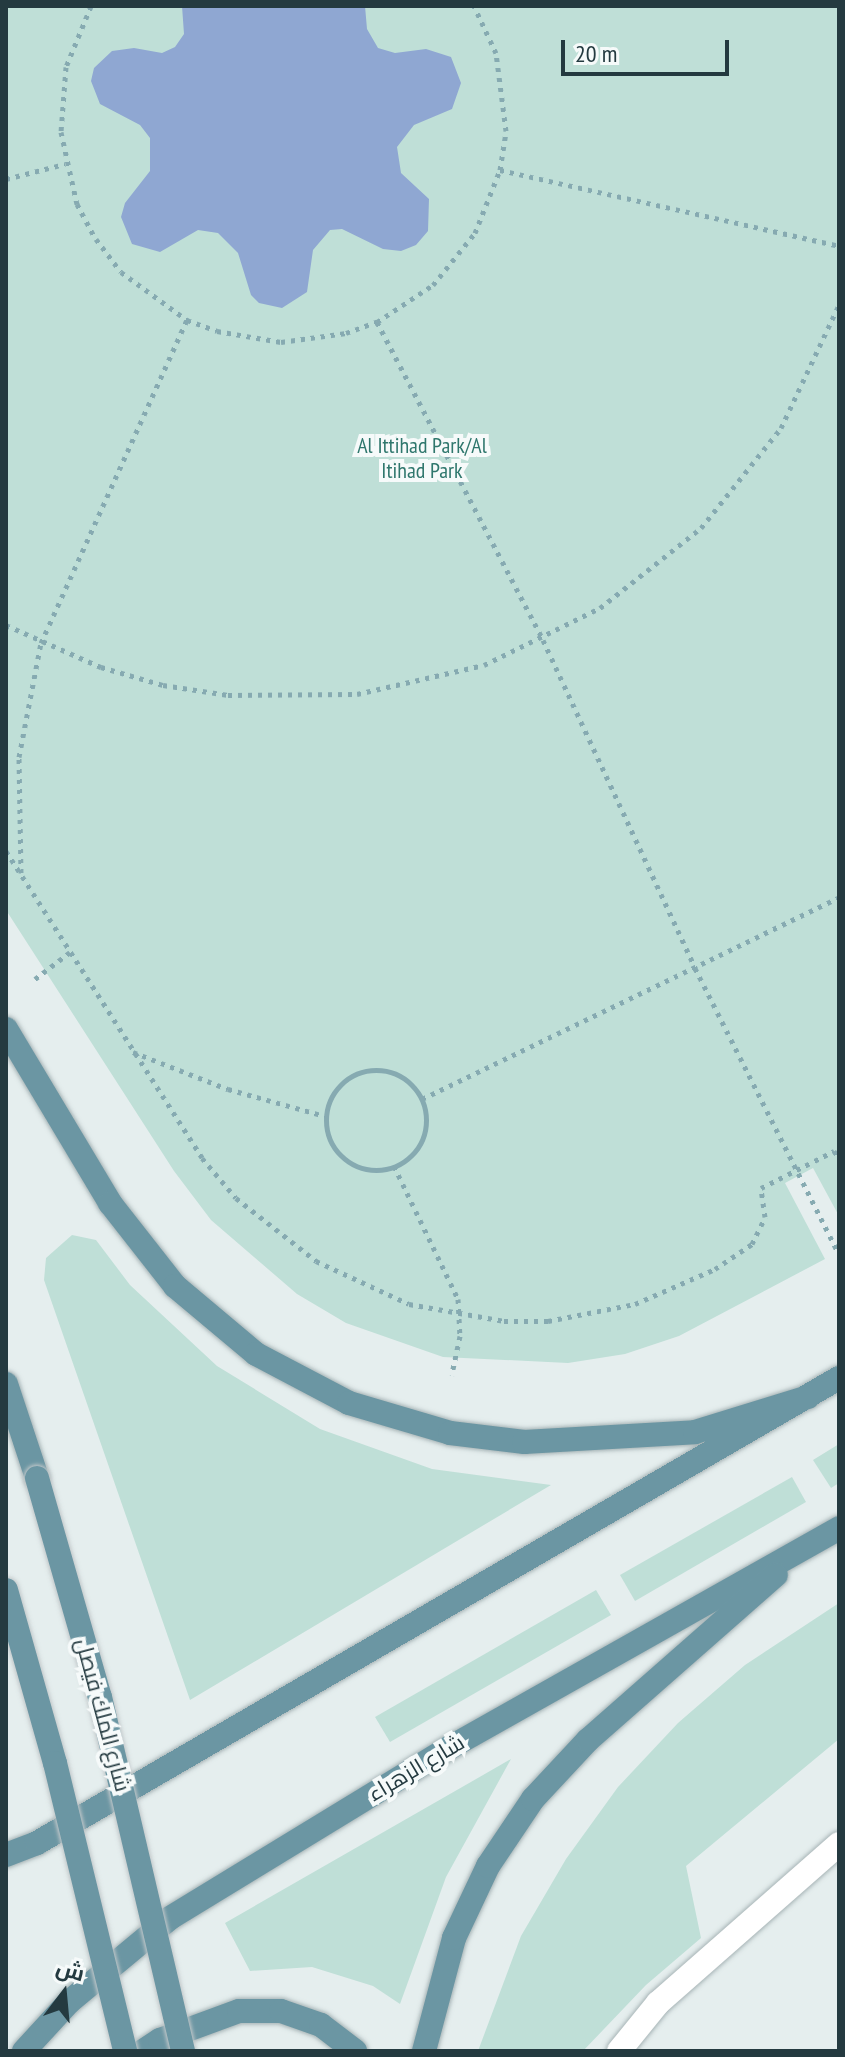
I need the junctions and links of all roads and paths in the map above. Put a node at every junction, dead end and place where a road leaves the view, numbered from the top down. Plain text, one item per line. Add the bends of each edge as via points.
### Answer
1 (91, 6) edge
2 (474, 6) edge
3 (65, 164) junction
4 (500, 170) junction
5 (6, 179) edge
6 (839, 246) edge
7 (839, 305) edge
8 (187, 320) junction
9 (377, 322) junction
10 (6, 625) edge
11 (543, 640) junction
12 (41, 643) junction
13 (6, 851) edge
14 (21, 874) junction
15 (839, 897) edge
16 (70, 952) junction
17 (695, 968) junction
18 (35, 979) dead end
19 (6, 1029) edge
20 (132, 1051) junction
21 (422, 1099) junction
22 (325, 1116) junction
23 (839, 1157) edge
24 (394, 1166) junction
25 (793, 1172) junction
26 (839, 1254) edge
27 (460, 1316) junction
28 (452, 1375) dead end
29 (839, 1378) edge
30 (6, 1384) edge
31 (808, 1397) junction
32 (839, 1528) edge
33 (810, 1544) junction
34 (6, 1590) edge
35 (839, 1844) edge
36 (6, 1855) edge
37 (24, 2051) edge
38 (125, 2051) edge
39 (143, 2051) edge
40 (183, 2051) edge
41 (355, 2051) edge
42 (424, 2051) edge
43 (619, 2051) edge

1 - 3 path via 66,67 61,132
2 - 4 path via 496,53 504,92
3 - 5 path
3 - 8 path via 77,204 121,272
4 - 6 path
4 - 9 path via 475,233 456,261 433,285
7 - 11 path via 812,371 744,480 653,571
8 - 9 path via 281,342 346,333
8 - 12 path
9 - 11 path
10 - 12 path
11 - 12 path via 421,683 293,698 163,685
11 - 17 path
12 - 14 path via 19,757
13 - 14 path
14 - 16 path
15 - 17 path
16 - 18 path
16 - 20 path
17 - 21 path
17 - 25 path
19 - 31 main road via 110,1203 175,1286 256,1354 349,1403 450,1433 524,1442 695,1432
20 - 22 path via 228,1089
20 - 27 path via 202,1158 274,1232 362,1286
21 - 22 path via 400,1076 367,1070 338,1086
21 - 24 path via 422,1139
22 - 24 path via 334,1148 346,1160 378,1170
23 - 25 path via 834,1151
24 - 27 path via 453,1282
25 - 26 path
25 - 27 path via 761,1188 765,1217 752,1244 676,1289 606,1312 548,1321
27 - 28 path
29 - 31 main road
30 - 40 main road, شارع الملك فيصل, bridge via 100,1697
31 - 36 main road via 37,1843
32 - 33 main road, شارع الزهراء
33 - 37 main road, شارع الزهراء via 449,1748 170,1918 69,2002
33 - 42 main road via 588,1740 533,1799 488,1866 454,1938
34 - 38 main road, bridge via 59,1778
35 - 43 street via 658,2003
39 - 41 main road via 239,2011 281,2011 321,2025

